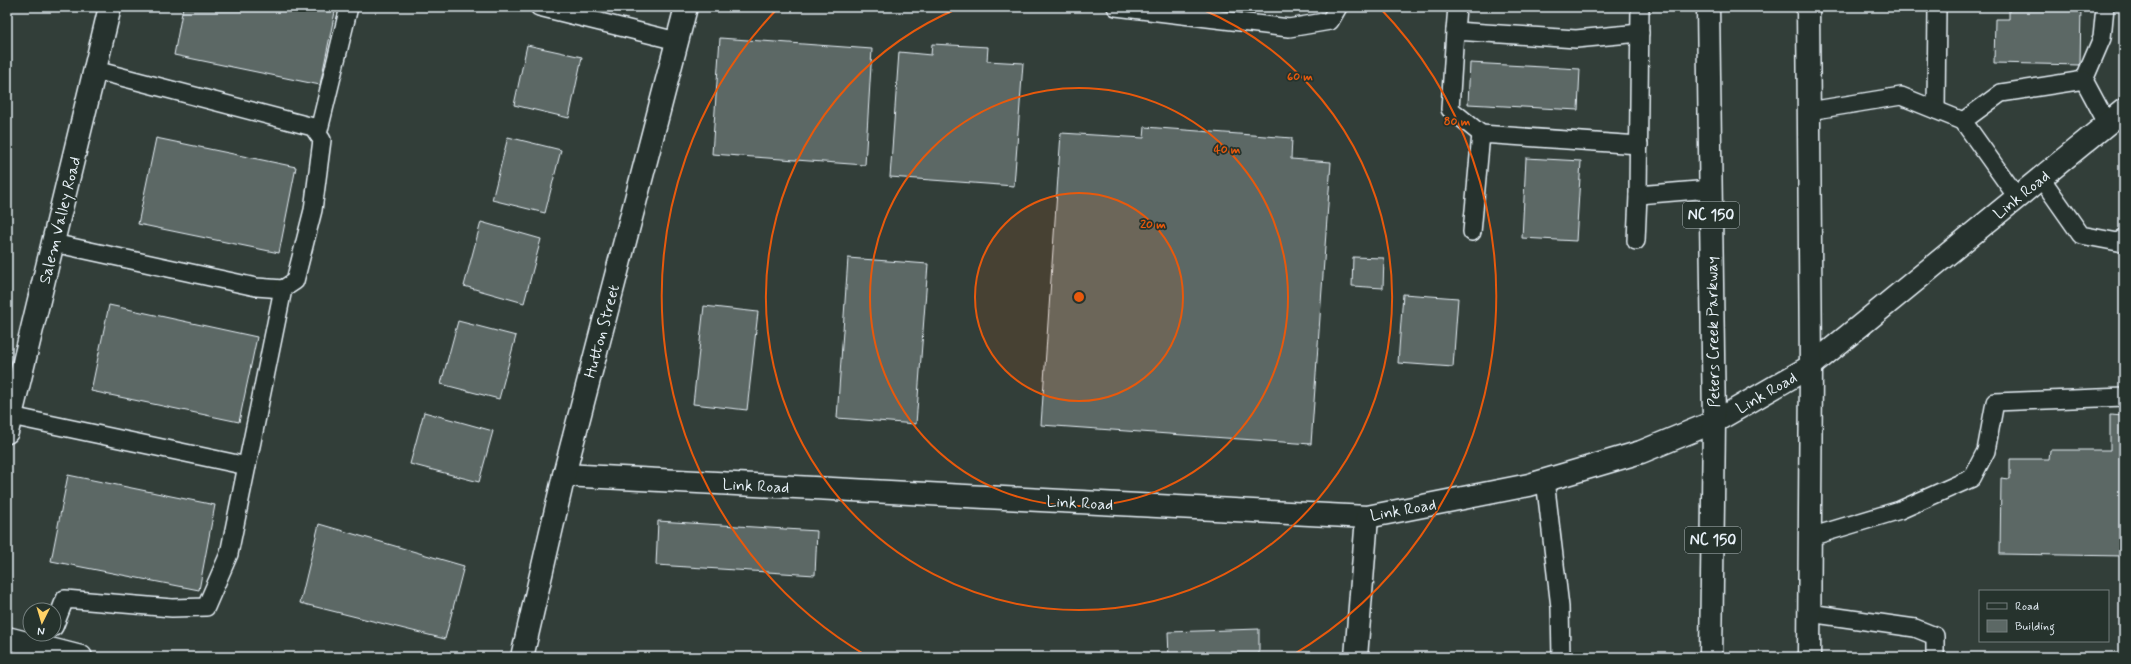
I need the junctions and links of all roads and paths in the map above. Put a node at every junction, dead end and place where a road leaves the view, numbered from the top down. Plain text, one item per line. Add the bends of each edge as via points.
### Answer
1 (110, 7) edge
2 (350, 7) edge
3 (539, 7) edge
4 (686, 7) edge
5 (1116, 7) edge
6 (1338, 7) edge
7 (1457, 7) edge
8 (1640, 7) edge
9 (1708, 7) edge
10 (1808, 7) edge
11 (1937, 7) edge
12 (2105, 7) edge
13 (1455, 31) junction
14 (1640, 33) junction
15 (677, 41) junction
16 (95, 70) junction
17 (2084, 80) junction
18 (1936, 110) junction
19 (2124, 110) edge
20 (1809, 111) junction
21 (1963, 121) junction
22 (2107, 123) junction
23 (318, 134) junction
24 (1481, 134) junction
25 (1639, 145) junction
26 (2040, 178) junction
27 (1710, 189) junction
28 (1638, 195) junction
29 (2017, 197) junction
30 (1472, 232) dead end
31 (2124, 238) edge
32 (1636, 241) dead end
33 (53, 244) junction
34 (283, 289) junction
35 (1811, 366) junction
36 (2124, 398) edge
37 (1714, 422) junction
38 (9, 424) edge
39 (247, 466) junction
40 (564, 475) junction
41 (1545, 480) junction
42 (1367, 517) junction
43 (1810, 537) junction
44 (62, 607) edge
45 (1809, 613) junction
46 (7, 638) edge
47 (22, 639) edge
48 (50, 642) edge
49 (81, 657) edge
50 (522, 657) edge
51 (1356, 657) edge
52 (1561, 657) edge
53 (1711, 657) edge
54 (1809, 657) edge
55 (1935, 657) edge

1 - 16 street, Salem Valley Road
2 - 23 lane
3 - 15 lane
4 - 15 street, Hutton Street
5 - 6 lane via 1289,28 1330,21
7 - 13 lane
8 - 14 lane
9 - 27 street, Peters Creek Parkway / NC 150
10 - 20 street
11 - 18 lane
12 - 17 lane via 2102,38
13 - 14 lane via 1576,38
13 - 24 lane via 1450,109
14 - 25 lane
15 - 40 street, Hutton Street
16 - 23 lane via 313,127
16 - 33 street, Salem Valley Road
17 - 21 lane via 2001,93
17 - 22 lane
18 - 20 lane via 1901,96
18 - 21 lane
19 - 22 street, Link Road
20 - 35 street
21 - 29 lane
22 - 26 street, Link Road
23 - 34 lane via 322,140 313,210 295,281
24 - 25 lane
24 - 30 lane
25 - 28 lane
26 - 29 street, Link Road
26 - 31 lane via 2081,235 2118,242
27 - 28 lane
27 - 37 street, Peters Creek Parkway / NC 150
28 - 32 lane
29 - 35 street, Link Road
33 - 34 lane via 256,287
33 - 38 street, Salem Valley Road
34 - 39 lane
35 - 37 street, Link Road
35 - 43 street
36 - 43 lane via 1995,402 1986,451 1972,478 1900,510
37 - 41 street, Link Road via 1641,452
37 - 53 street, Peters Creek Parkway / NC 150
38 - 39 lane
39 - 44 lane via 229,554 206,607 172,608 65,599
40 - 42 street, Link Road
40 - 50 street, Hutton Street
41 - 42 street, Link Road
41 - 52 lane via 1560,607
42 - 51 street
43 - 45 street
45 - 54 street
45 - 55 lane via 1915,628 1935,636
46 - 47 street
48 - 49 street

